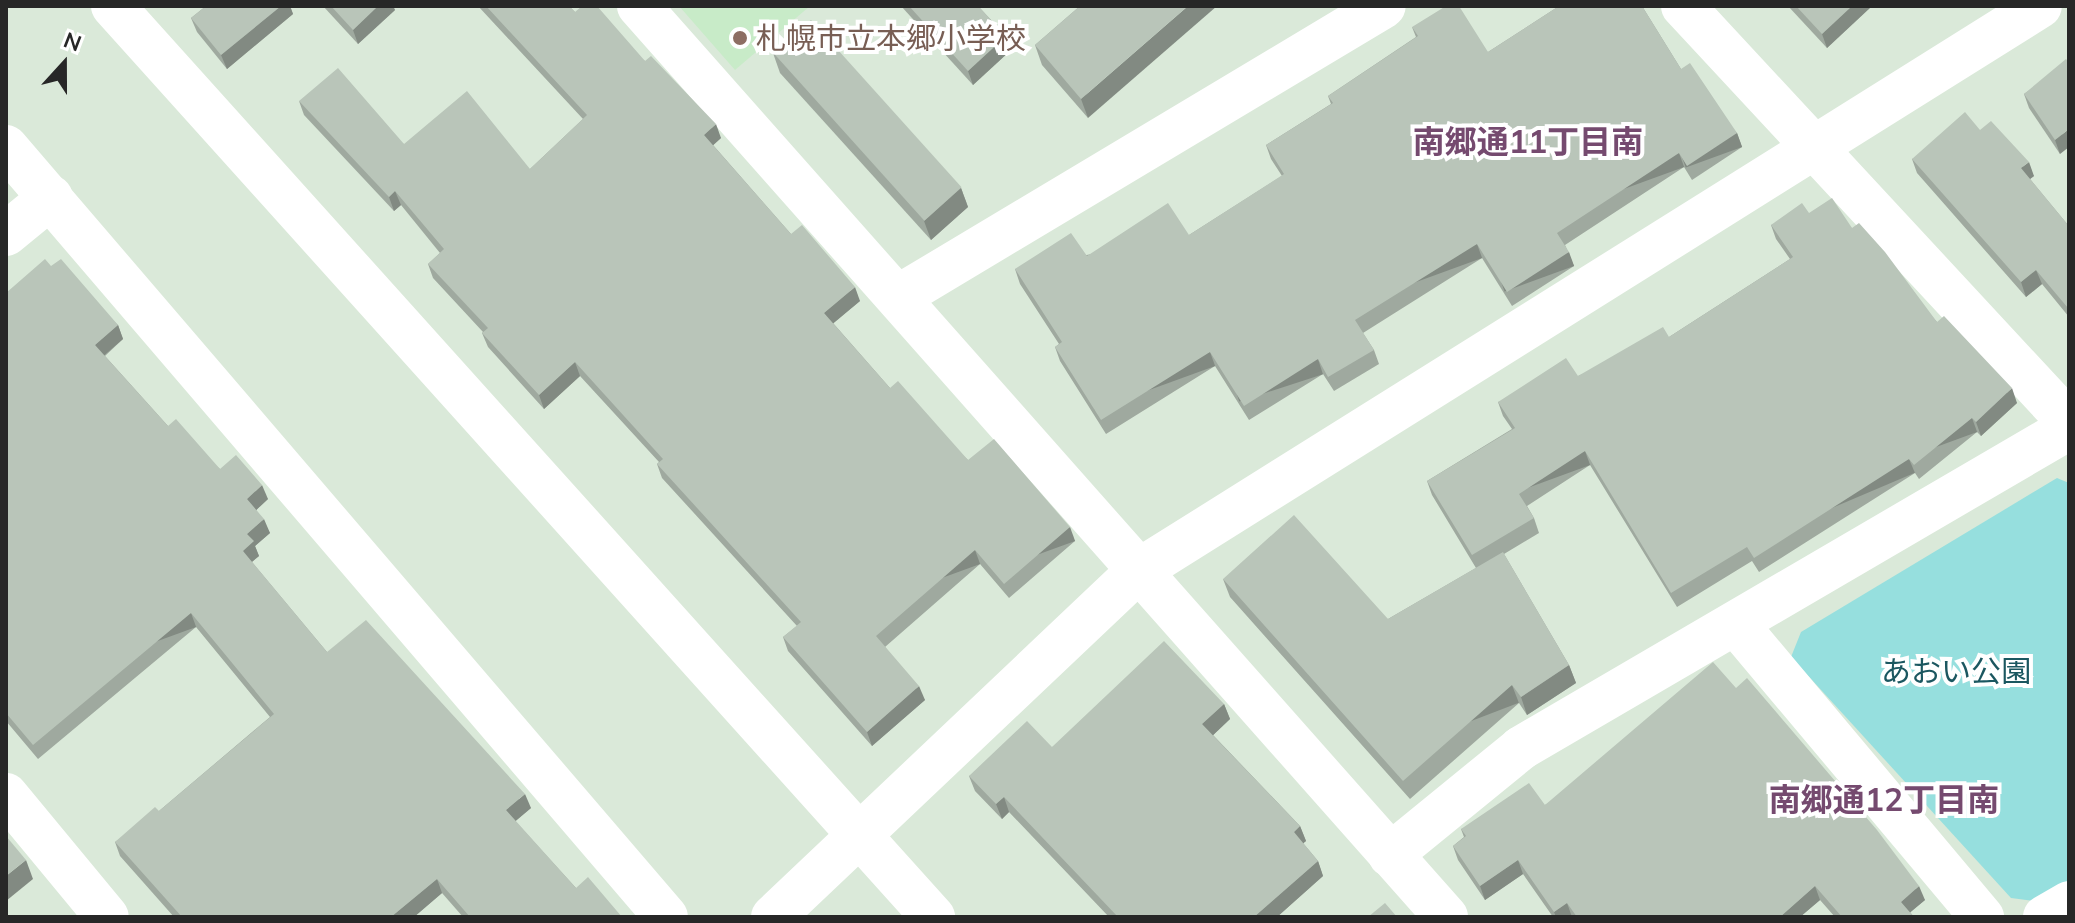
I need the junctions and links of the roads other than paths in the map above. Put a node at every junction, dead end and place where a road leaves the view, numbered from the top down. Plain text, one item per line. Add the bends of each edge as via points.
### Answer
1 (639, 6) edge
2 (1384, 6) edge
3 (1683, 6) edge
4 (2040, 6) edge
5 (136, 14) edge
6 (6, 147) edge
7 (1815, 148) junction
8 (51, 197) junction
9 (6, 234) edge
10 (898, 297) junction
11 (2069, 425) edge
12 (1138, 571) junction
13 (1736, 624) junction
14 (6, 795) edge
15 (861, 835) junction
16 (1390, 855) junction
17 (2069, 903) edge
18 (107, 917) edge
19 (666, 917) edge
20 (773, 917) edge
21 (933, 917) edge
22 (1446, 917) edge
23 (1982, 917) edge
24 (2045, 917) edge

1 - 10 street
2 - 10 street
3 - 7 street
4 - 7 street
5 - 15 street
6 - 8 street
7 - 11 street
7 - 12 street
8 - 9 street
8 - 19 street
10 - 12 street
11 - 13 street
12 - 15 street
12 - 16 street
13 - 16 street via 1521,748
13 - 23 street
14 - 18 street
15 - 20 street
15 - 21 street
16 - 22 street
17 - 24 street

